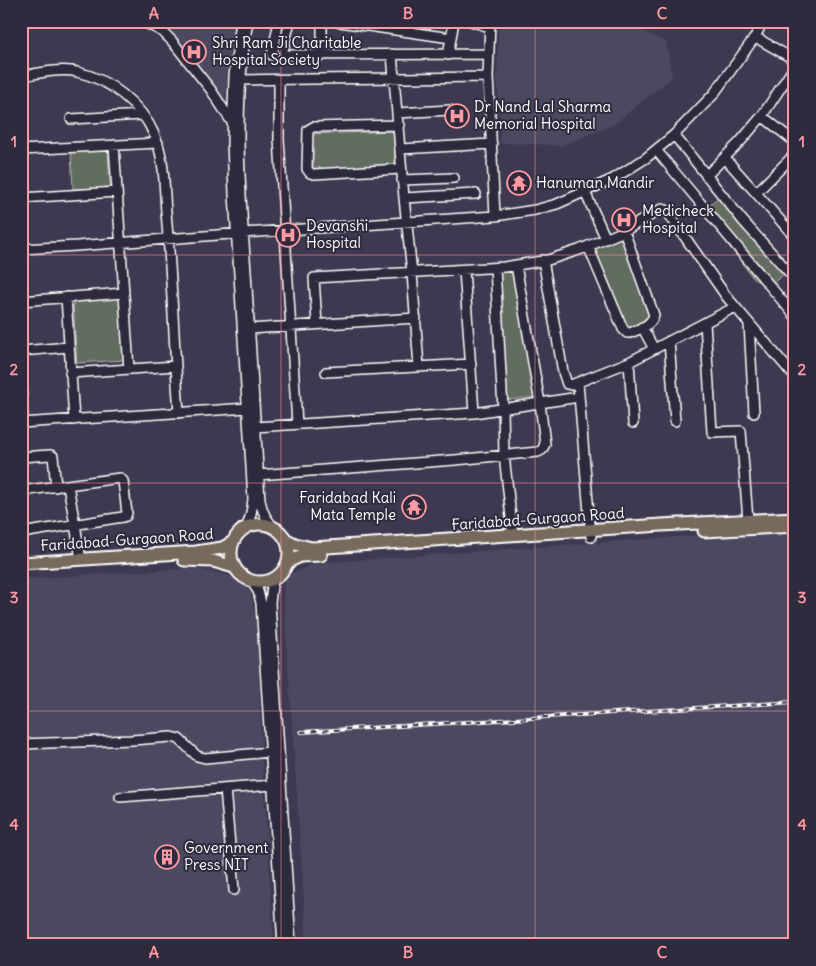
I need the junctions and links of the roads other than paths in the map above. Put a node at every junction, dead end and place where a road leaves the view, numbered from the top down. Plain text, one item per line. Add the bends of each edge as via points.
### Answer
1 (142, 21) edge
2 (241, 21) edge
3 (248, 21) edge
4 (279, 21) edge
5 (290, 21) edge
6 (324, 21) edge
7 (333, 21) edge
8 (454, 21) edge
9 (471, 21) edge
10 (763, 21) edge
11 (367, 23) edge
12 (490, 24) edge
13 (755, 37) junction
14 (452, 38) junction
15 (392, 54) junction
16 (488, 54) junction
17 (272, 55) dead end
18 (448, 55) junction
19 (322, 56) junction
20 (795, 60) edge
21 (795, 66) edge
22 (21, 77) edge
23 (488, 77) junction
24 (393, 78) junction
25 (238, 80) junction
26 (279, 80) junction
27 (450, 110) dead end
28 (397, 113) junction
29 (143, 115) junction
30 (762, 116) junction
31 (71, 119) dead end
32 (233, 124) junction
33 (398, 125) junction
34 (239, 133) junction
35 (674, 135) junction
36 (795, 142) edge
37 (158, 143) junction
38 (492, 144) junction
39 (114, 145) junction
40 (400, 149) junction
41 (21, 150) edge
42 (656, 150) junction
43 (794, 156) edge
44 (725, 158) junction
45 (401, 169) junction
46 (706, 176) junction
47 (454, 178) dead end
48 (402, 180) junction
49 (118, 192) junction
50 (585, 192) junction
51 (756, 193) junction
52 (476, 194) dead end
53 (21, 198) edge
54 (404, 198) junction
55 (496, 216) junction
56 (406, 222) junction
57 (284, 230) junction
58 (624, 231) junction
59 (240, 233) junction
60 (606, 238) junction
61 (795, 238) edge
62 (168, 239) junction
63 (121, 243) junction
64 (588, 246) junction
65 (21, 249) edge
66 (543, 260) junction
67 (516, 265) junction
68 (495, 268) junction
69 (464, 270) junction
70 (412, 273) junction
71 (795, 280) edge
72 (124, 293) junction
73 (66, 297) junction
74 (21, 301) edge
75 (735, 307) junction
76 (795, 316) edge
77 (416, 318) junction
78 (705, 322) junction
79 (317, 324) junction
80 (749, 324) junction
81 (290, 326) junction
82 (642, 328) junction
83 (249, 329) junction
84 (669, 341) junction
85 (69, 348) junction
86 (654, 349) junction
87 (21, 351) edge
88 (629, 362) junction
89 (471, 364) junction
90 (176, 366) junction
91 (418, 367) junction
92 (129, 369) junction
93 (70, 372) junction
94 (326, 372) dead end
95 (795, 377) edge
96 (21, 379) edge
97 (578, 383) junction
98 (22, 397) edge
99 (579, 397) junction
100 (540, 403) junction
101 (248, 408) junction
102 (503, 409) junction
103 (179, 413) junction
104 (474, 413) junction
105 (754, 414) dead end
106 (74, 420) junction
107 (676, 421) dead end
108 (22, 423) edge
109 (633, 423) dead end
110 (297, 424) junction
111 (255, 427) junction
112 (504, 456) junction
113 (21, 457) edge
114 (258, 475) junction
115 (68, 485) junction
116 (56, 487) junction
117 (21, 491) edge
118 (795, 518) edge
119 (748, 520) junction
120 (74, 525) junction
121 (795, 526) edge
122 (246, 528) junction
123 (276, 530) junction
124 (21, 533) edge
125 (591, 534) junction
126 (513, 535) junction
127 (285, 539) junction
128 (233, 542) junction
129 (81, 559) junction
130 (21, 562) edge
131 (288, 562) junction
132 (234, 566) junction
133 (21, 570) edge
134 (274, 578) junction
135 (251, 581) junction
136 (21, 744) edge
137 (271, 752) junction
138 (273, 785) junction
139 (225, 789) junction
140 (120, 797) dead end
141 (234, 890) dead end
142 (283, 945) edge
143 (291, 945) edge

1 - 32 street via 172,41
2 - 25 street
3 - 25 street
4 - 17 street
5 - 19 street via 284,54
6 - 19 street
7 - 11 street
8 - 14 street
9 - 12 street
10 - 13 street
11 - 14 street
12 - 16 street
13 - 20 street
13 - 35 street via 713,95
14 - 18 street
15 - 18 street
15 - 19 street
15 - 24 street
16 - 18 street
16 - 23 street
21 - 30 street
22 - 29 street via 66,70 78,72 113,88
23 - 24 street
23 - 38 street
24 - 26 street
24 - 28 street
25 - 26 street
25 - 32 street
25 - 34 street
26 - 57 street
27 - 28 street
28 - 33 street
29 - 31 street
29 - 37 street
30 - 36 street
30 - 44 street
32 - 34 street
32 - 59 street
33 - 40 street
33 - 45 street via 313,127 308,130 308,169 310,174
34 - 59 street
35 - 42 street
35 - 46 street
37 - 39 street
37 - 62 street
38 - 40 street
38 - 55 street
39 - 41 street
39 - 49 street
40 - 45 street
42 - 50 street via 613,179
42 - 76 street
43 - 51 street
44 - 46 street
44 - 51 street
45 - 48 street
46 - 71 street
47 - 48 street
48 - 54 street
49 - 53 street
49 - 63 street
50 - 55 street via 535,210
50 - 60 street
51 - 61 street
52 - 54 street
54 - 56 street
55 - 56 street
56 - 57 street
56 - 70 street
57 - 59 street
57 - 81 street
58 - 60 street
58 - 75 street via 658,211 666,210
58 - 82 street via 654,316
59 - 62 street
59 - 83 street
59 - 101 street
60 - 64 street
62 - 63 street
62 - 90 street
63 - 65 street
63 - 72 street
64 - 66 street
64 - 82 street via 623,329 630,333
66 - 67 street
66 - 97 street via 566,384
67 - 68 street
67 - 100 street
68 - 69 street
68 - 102 street
69 - 70 street
69 - 89 street
70 - 77 street
70 - 79 street via 314,278
72 - 73 street
72 - 92 street
73 - 74 street
73 - 85 street
75 - 78 street
75 - 80 street
77 - 79 street
77 - 91 street
78 - 84 street
78 - 119 street via 712,432 741,431
79 - 81 street
80 - 95 street
80 - 105 street
81 - 83 street
81 - 110 street
82 - 86 street
83 - 111 street
84 - 86 street
84 - 107 street
85 - 87 street
85 - 93 street
86 - 88 street
88 - 97 street
88 - 109 street
89 - 91 street
89 - 104 street
90 - 92 street
90 - 103 street
91 - 94 street
92 - 93 street
93 - 106 street
96 - 98 street
97 - 99 street
98 - 108 street
99 - 100 street
99 - 125 street
100 - 102 street
100 - 112 street via 545,444 542,450
101 - 103 street
101 - 122 street via 253,499
102 - 104 street
102 - 112 street
103 - 106 street
104 - 110 street
106 - 108 street
110 - 111 street
111 - 114 street
112 - 114 street
112 - 126 street
113 - 116 street via 53,456
114 - 123 street via 262,510
115 - 116 street
115 - 120 street
115 - 120 street via 117,478 123,481 126,516
116 - 117 street
118 - 119 main road, Faridabad-Gurgaon Road
119 - 125 main road, Faridabad-Gurgaon Road
120 - 124 street
120 - 129 street
121 - 125 main road, Faridabad-Gurgaon Road
122 - 123 main road via 256,524
122 - 128 main road
123 - 127 main road
125 - 126 main road, Faridabad-Gurgaon Road
125 - 131 main road, Faridabad-Gurgaon Road via 300,556
126 - 127 main road, Faridabad-Gurgaon Road via 312,548
127 - 131 main road via 289,550
128 - 129 main road, Faridabad-Gurgaon Road via 222,548 196,552
128 - 132 main road via 231,556
129 - 130 main road, Faridabad-Gurgaon Road
131 - 134 main road
132 - 133 main road, Faridabad-Gurgaon Road via 190,560
132 - 135 main road
134 - 135 main road via 263,582
134 - 143 street via 270,603
135 - 137 street via 261,603
136 - 137 street via 171,737 179,739 196,756 205,758
137 - 138 street
138 - 139 street
138 - 142 street
139 - 140 street
139 - 141 street

